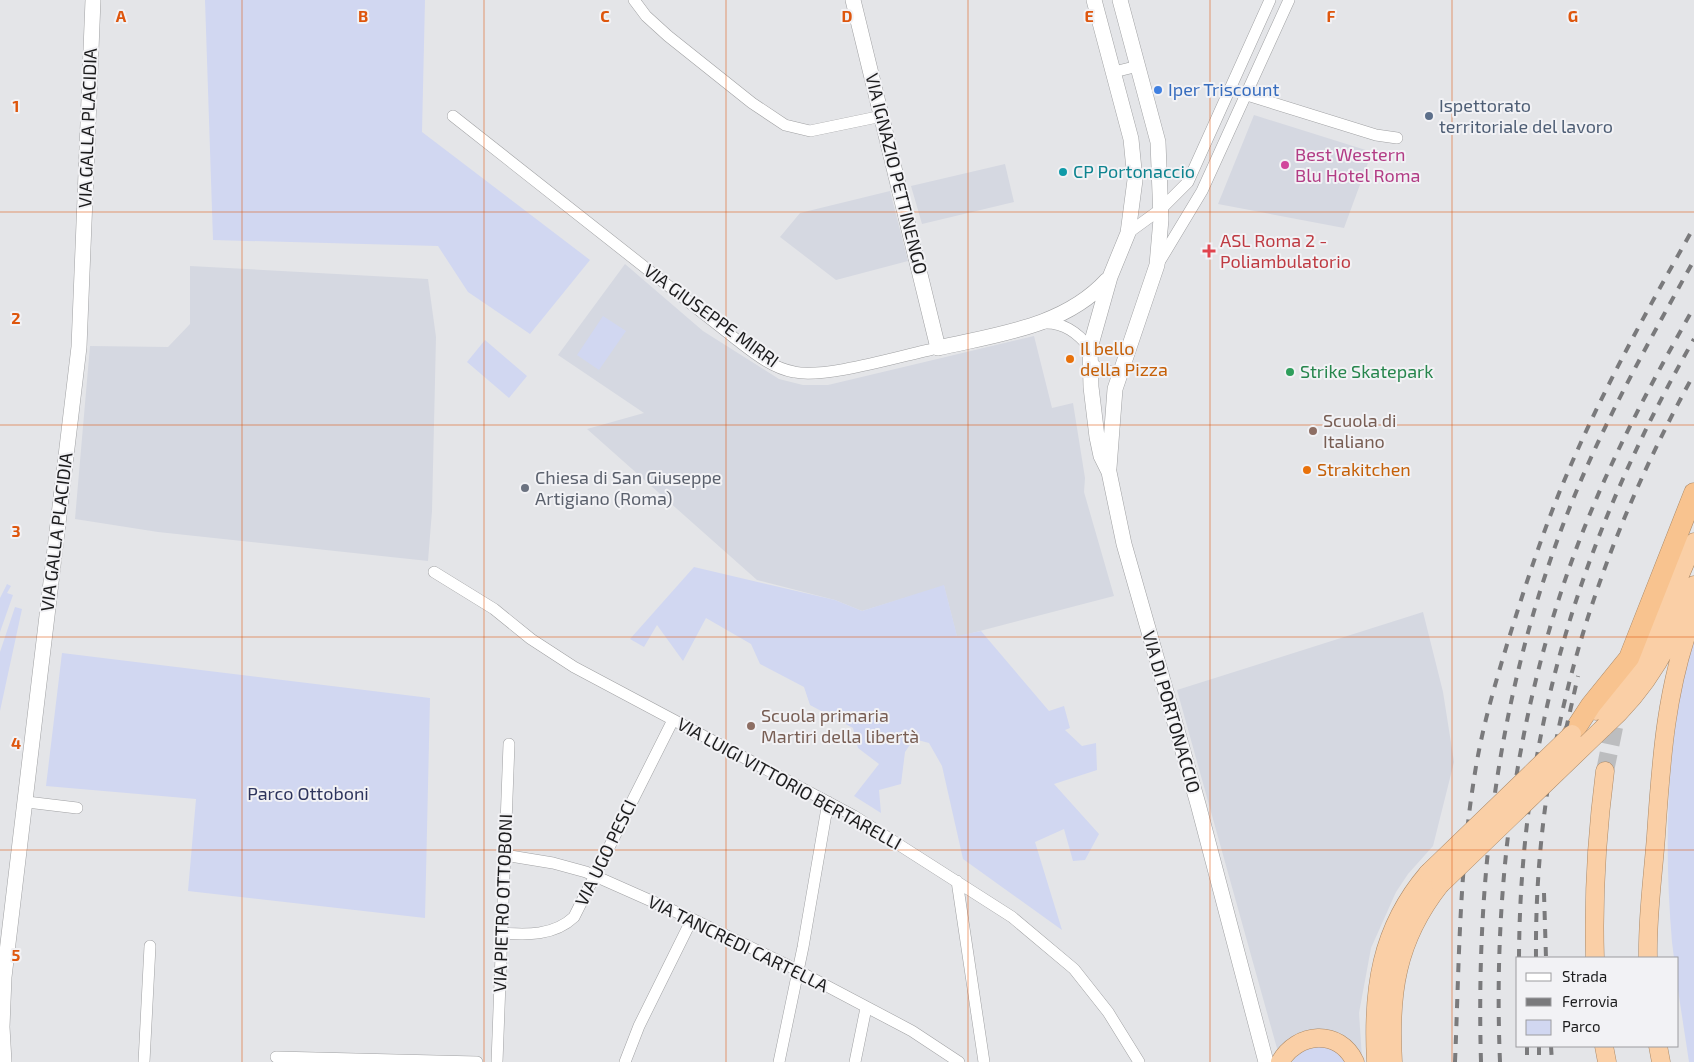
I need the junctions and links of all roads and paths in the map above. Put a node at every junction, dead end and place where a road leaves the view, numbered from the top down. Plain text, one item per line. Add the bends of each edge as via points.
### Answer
1 (92, 0) edge
2 (634, 0) edge
3 (853, 0) edge
4 (1094, 0) edge
5 (1120, 0) edge
6 (1270, 0) edge
7 (1289, 0) edge
8 (1138, 66) junction
9 (1114, 72) junction
10 (1247, 96) junction
11 (453, 116) dead end
12 (882, 116) junction
13 (1396, 138) dead end
14 (1161, 210) junction
15 (1128, 233) junction
16 (1157, 265) junction
17 (1110, 277) junction
18 (1044, 323) junction
19 (938, 348) junction
20 (1090, 354) junction
21 (1120, 370) junction
22 (1109, 472) junction
23 (1694, 493) edge
24 (1694, 542) edge
25 (434, 572) dead end
26 (1694, 585) edge
27 (1694, 614) edge
28 (1614, 686) junction
29 (673, 720) junction
30 (1572, 734) joint
31 (509, 744) dead end
32 (1605, 771) tunnel mouth
33 (27, 802) junction
34 (828, 802) junction
35 (78, 808) dead end
36 (504, 855) junction
37 (595, 875) junction
38 (1434, 879) junction
39 (957, 881) junction
40 (692, 919) junction
41 (501, 933) junction
42 (150, 946) dead end
43 (1595, 957) edge
44 (1648, 957) edge
45 (798, 971) junction
46 (866, 1008) junction
47 (1604, 1047) edge
48 (1658, 1047) edge
49 (276, 1057) dead end
50 (4, 1062) edge
51 (144, 1062) edge
52 (477, 1062) edge
53 (497, 1062) edge
54 (626, 1062) edge
55 (778, 1062) edge
56 (855, 1062) edge
57 (959, 1062) edge
58 (984, 1062) edge
59 (1139, 1062) edge
60 (1266, 1062) edge
61 (1280, 1062) edge
62 (1355, 1062) edge
63 (1376, 1062) edge
64 (1393, 1062) edge
65 (1607, 1062) edge
66 (1661, 1062) edge

1 - 33 main road, VIA GALLA PLACIDIA via 79,346
2 - 12 street via 668,36 752,104 785,125 810,131
3 - 12 main road, VIA IGNAZIO PETTINENGO
4 - 9 main road
5 - 8 main road
6 - 14 street via 1191,176
7 - 10 street
8 - 9 street
8 - 14 main road via 1158,142
9 - 15 main road via 1135,161 1135,191
10 - 13 street via 1376,136
10 - 16 street via 1197,201
11 - 19 street, VIA GIUSEPPE MIRRI via 737,340 775,366 801,374 821,373
12 - 19 main road, VIA IGNAZIO PETTINENGO
14 - 15 street
14 - 16 main road
15 - 17 main road
16 - 21 main road
17 - 18 main road, VIA GIUSEPPE MIRRI via 1088,299
17 - 20 main road
18 - 19 main road, VIA GIUSEPPE MIRRI
18 - 20 street, VIA GIUSEPPE MIRRI via 1054,323 1077,333
20 - 21 street, VIA GIUSEPPE MIRRI via 1103,371
20 - 22 main road, VIA DI PORTONACCIO via 1098,444
21 - 22 main road via 1114,396
22 - 60 main road, VIA DI PORTONACCIO via 1124,544
23 - 28 highway via 1636,644
24 - 28 highway via 1650,646 1634,670
25 - 29 street, VIA LUIGI VITTORIO BERTARELLI via 494,609 531,639 574,667
26 - 38 highway, bridge via 1669,645 1638,691 1603,728
27 - 44 highway via 1679,658 1665,732
28 - 30 highway via 1591,705
29 - 34 street, VIA LUIGI VITTORIO BERTARELLI
29 - 37 street, VIA UGO PESCI
30 - 38 highway, bridge
31 - 36 street, VIA PIETRO OTTOBONI
32 - 43 highway via 1596,855
33 - 35 street
33 - 50 main road, VIA GALLA PLACIDIA via 4,985
34 - 39 street, VIA LUIGI VITTORIO BERTARELLI
34 - 45 street
36 - 37 street, VIA TANCREDI CARTELLA via 553,863
36 - 41 street, VIA PIETRO OTTOBONI
37 - 40 street, VIA TANCREDI CARTELLA
37 - 41 street, VIA UGO PESCI via 576,913 565,924 541,933
38 - 63 highway via 1404,908 1384,958 1374,1008
38 - 64 highway via 1399,963 1392,1008
39 - 58 street
39 - 59 street, VIA LUIGI VITTORIO BERTARELLI via 1012,917 1068,962 1100,1001
40 - 45 street, VIA TANCREDI CARTELLA
40 - 54 street via 639,1026
41 - 53 street, VIA PIETRO OTTOBONI
42 - 51 street
45 - 46 street, VIA TANCREDI CARTELLA
45 - 55 street
46 - 56 street
46 - 57 street, VIA TANCREDI CARTELLA via 920,1036
47 - 65 highway
48 - 66 highway
49 - 52 street
61 - 62 highway via 1296,1044 1318,1037 1341,1045

